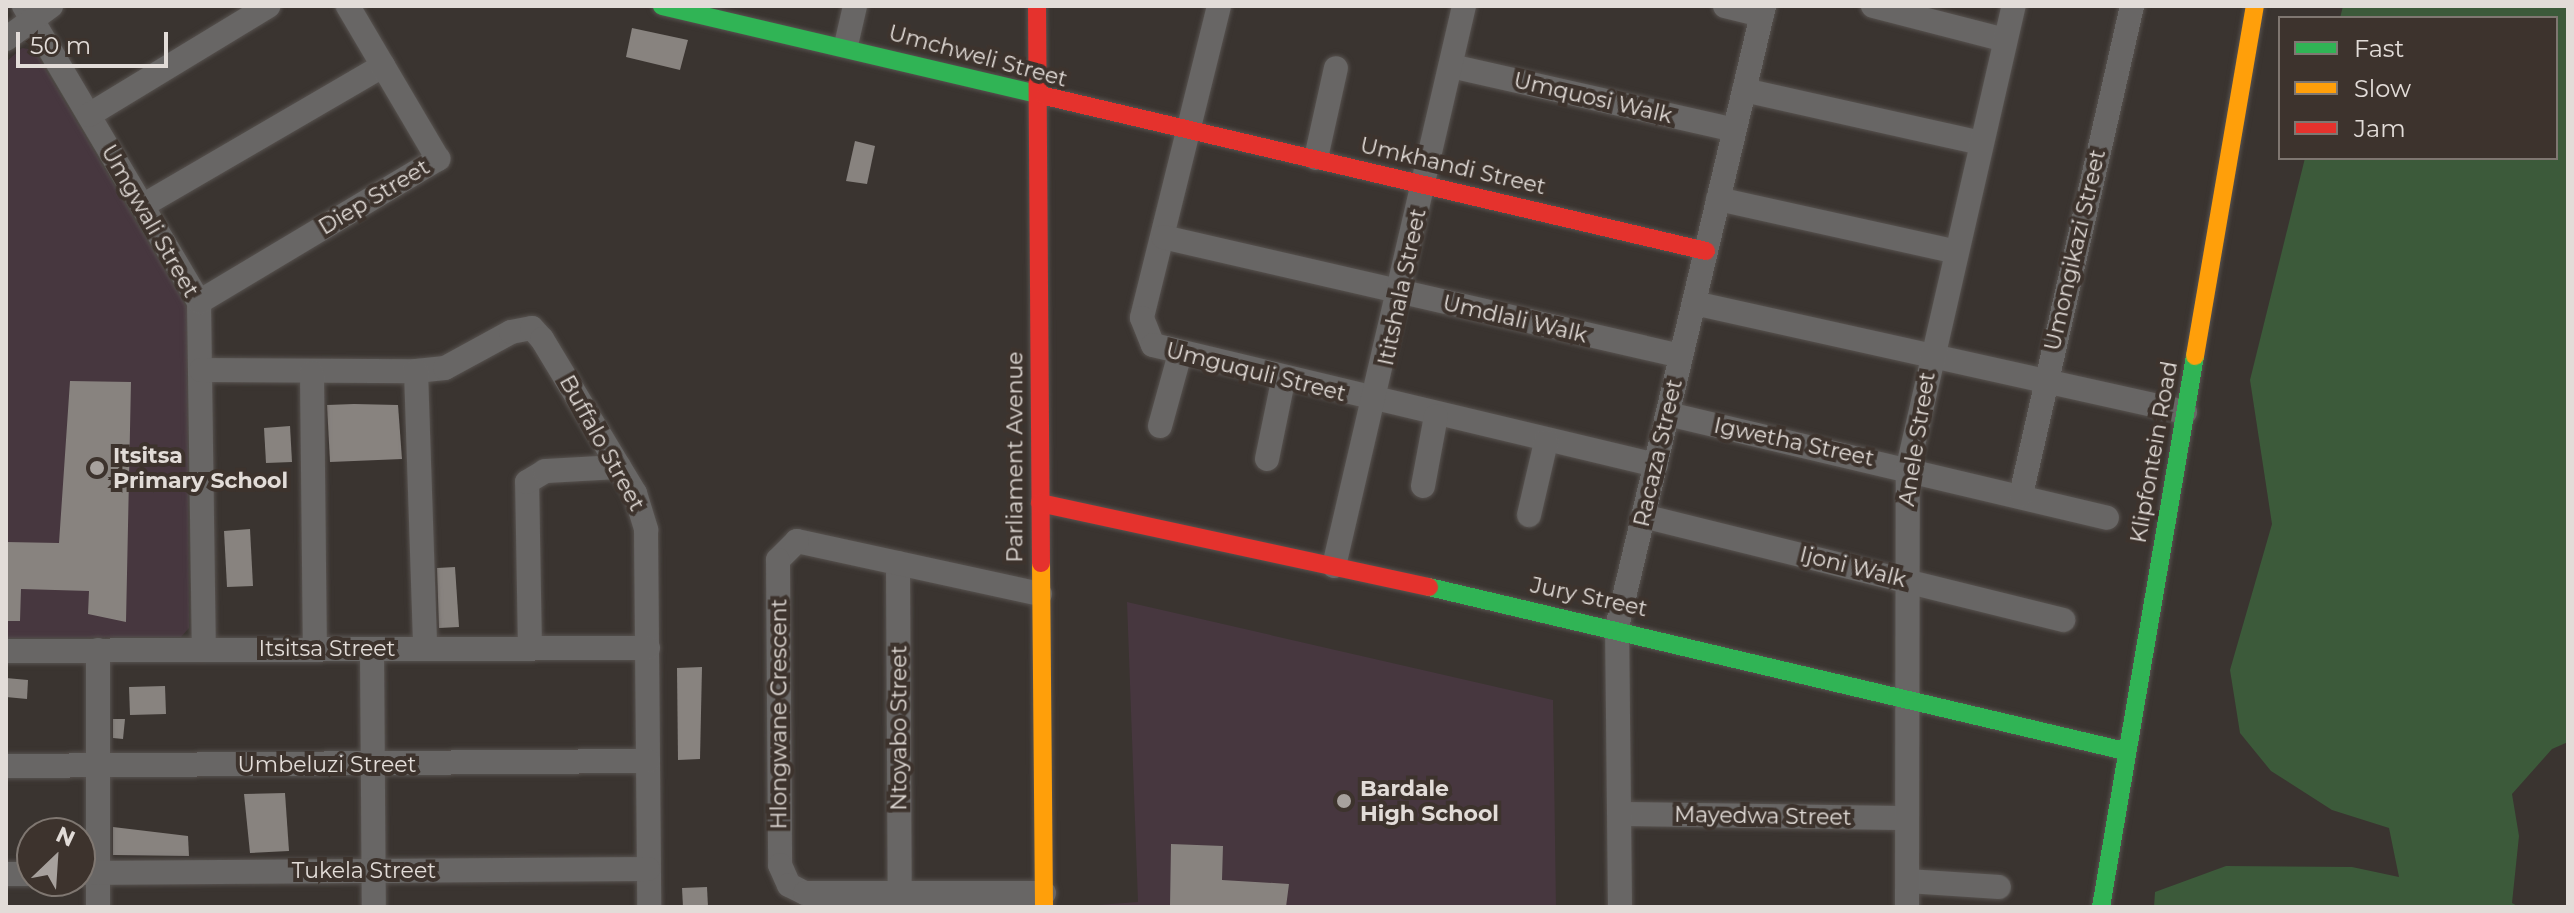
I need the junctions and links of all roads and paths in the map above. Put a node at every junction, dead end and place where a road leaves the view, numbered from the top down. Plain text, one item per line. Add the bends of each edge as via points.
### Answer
1 (268, 6) edge
2 (348, 6) edge
3 (662, 6) edge
4 (855, 6) edge
5 (1037, 6) edge
6 (1219, 6) edge
7 (1725, 6) edge
8 (1873, 6) edge
9 (2014, 6) edge
10 (2132, 6) edge
11 (2255, 6) edge
12 (1456, 8) edge
13 (35, 10) edge
14 (696, 10) edge
15 (1763, 10) edge
16 (6, 39) edge
17 (2005, 40) junction
18 (846, 45) junction
19 (383, 66) junction
20 (1451, 66) junction
21 (1336, 68) dead end
22 (1744, 90) junction
23 (1037, 97) junction
24 (89, 115) junction
25 (1187, 130) junction
26 (1734, 130) junction
27 (1981, 143) junction
28 (1316, 158) junction
29 (1425, 184) junction
30 (1718, 199) junction
31 (142, 206) junction
32 (1163, 237) junction
33 (1706, 251) junction
34 (1952, 251) junction
35 (1401, 293) junction
36 (199, 302) junction
37 (1694, 303) junction
38 (1681, 356) junction
39 (1179, 357) junction
40 (1929, 357) junction
41 (201, 370) junction
42 (416, 371) junction
43 (312, 373) junction
44 (2045, 380) junction
45 (1283, 381) junction
46 (1377, 403) junction
47 (2185, 412) junction
48 (1668, 414) junction
49 (1436, 416) junction
50 (1160, 426) dead end
51 (1546, 442) junction
52 (1267, 459) dead end
53 (1656, 465) junction
54 (619, 467) junction
55 (1908, 467) junction
56 (1423, 486) dead end
57 (2021, 495) junction
58 (1040, 503) junction
59 (1529, 515) dead end
60 (1643, 516) junction
61 (2107, 518) dead end
62 (898, 563) junction
63 (1334, 566) junction
64 (1906, 580) junction
65 (1040, 594) junction
66 (2063, 620) dead end
67 (1617, 627) junction
68 (648, 648) junction
69 (372, 649) junction
70 (425, 649) junction
71 (530, 649) junction
72 (98, 650) junction
73 (204, 650) junction
74 (315, 650) junction
75 (6, 651) edge
76 (1903, 696) junction
77 (2125, 751) junction
78 (648, 761) junction
79 (373, 765) junction
80 (6, 766) edge
81 (98, 767) junction
82 (1620, 814) junction
83 (94, 817) edge
84 (1905, 818) junction
85 (648, 869) junction
86 (374, 871) junction
87 (96, 873) edge
88 (1908, 881) junction
89 (1999, 887) dead end
90 (900, 893) junction
91 (1044, 900) edge
92 (374, 907) edge
93 (649, 907) edge
94 (1620, 907) edge
95 (1907, 907) edge
96 (2101, 907) edge

1 - 24 street
2 - 19 street, Diep Street
3 - 14 street, Umchweli Street
4 - 18 street
5 - 23 street, Parliament Avenue
6 - 25 street, Umguquli Street
7 - 15 street
8 - 17 street
9 - 17 street, Anele Street
10 - 44 street, Umongikazi Street
11 - 47 street, Klipfontein Road
12 - 20 street, Ititshala Street
13 - 16 street
13 - 24 street, Umgwali Street
14 - 18 street, Umchweli Street
15 - 22 street, Racaza Street
17 - 27 street, Anele Street
18 - 23 street, Umchweli Street
19 - 31 street
19 - 36 street, Diep Street via 438,159
20 - 26 street, Umquosi Walk
20 - 29 street, Ititshala Street
21 - 28 street
22 - 26 street, Racaza Street
22 - 27 street
23 - 25 street, Umchweli Street
23 - 58 street, Parliament Avenue
24 - 31 street, Umgwali Street
25 - 28 street, Umkhandi Street
25 - 32 street, Umguquli Street
26 - 30 street, Racaza Street
27 - 34 street, Anele Street
28 - 29 street, Umkhandi Street
29 - 33 street, Umkhandi Street
29 - 35 street, Ititshala Street
30 - 33 street, Racaza Street
30 - 34 street
31 - 36 street, Umgwali Street
32 - 35 street, Umdlali Walk
32 - 39 street, Umguquli Street via 1144,334
33 - 37 street, Racaza Street
34 - 40 street, Anele Street
35 - 38 street, Umdlali Walk
35 - 46 street, Ititshala Street
36 - 41 street, Umgwali Street
37 - 38 street, Racaza Street
37 - 40 street
38 - 48 street, Racaza Street
39 - 45 street, Umguquli Street
39 - 50 street
40 - 44 street
40 - 55 street, Anele Street
41 - 43 street, Buffalo Street
41 - 73 street, Umgwali Street
42 - 43 street, Buffalo Street
42 - 54 street, Buffalo Street via 445,368 532,328
42 - 70 street
43 - 74 street
44 - 47 street
44 - 57 street, Umongikazi Street
45 - 46 street, Umguquli Street
45 - 52 street
46 - 49 street, Umguquli Street
46 - 63 street, Ititshala Street
47 - 77 street, Klipfontein Road
48 - 53 street, Racaza Street
48 - 55 street, Igwetha Street
49 - 51 street, Umguquli Street
49 - 56 street
51 - 53 street, Umguquli Street
51 - 59 street
53 - 60 street, Racaza Street
54 - 68 street, Buffalo Street via 646,530
54 - 71 street via 545,471 527,482
55 - 57 street, Igwetha Street
55 - 64 street, Anele Street
57 - 61 street, Igwetha Street
58 - 63 street, Jury Street
58 - 65 street, Parliament Avenue
60 - 64 street, Ijoni Walk
60 - 67 street, Racaza Street
62 - 65 street, Hlongwane Crescent
62 - 90 street, Ntoyabo Street
62 - 90 street, Hlongwane Crescent via 797,541 778,560 782,875 805,893
63 - 67 street, Jury Street
64 - 66 street, Ijoni Walk
64 - 76 street, Anele Street
65 - 91 street, Parliament Avenue
67 - 76 street, Jury Street
67 - 82 street, Racaza Street
68 - 71 street, Itsitsa Street
68 - 78 street, Buffalo Street
69 - 70 street, Itsitsa Street
69 - 74 street, Itsitsa Street
69 - 79 street
70 - 71 street, Itsitsa Street
72 - 73 street, Itsitsa Street
72 - 75 street, Itsitsa Street
72 - 81 street
73 - 74 street, Itsitsa Street
76 - 77 street, Jury Street
76 - 84 street, Anele Street
77 - 96 street, Klipfontein Road
78 - 79 street, Umbeluzi Street
78 - 85 street, Buffalo Street
79 - 81 street, Umbeluzi Street
79 - 86 street
80 - 81 street, Umbeluzi Street
81 - 83 street
82 - 84 street, Mayedwa Street
82 - 94 street, Racaza Street
84 - 88 street, Anele Street
85 - 86 street, Tukela Street
85 - 93 street, Buffalo Street
86 - 87 street, Tukela Street
86 - 92 street
88 - 89 street
88 - 95 street, Anele Street
90 - 91 street, Hlongwane Crescent

